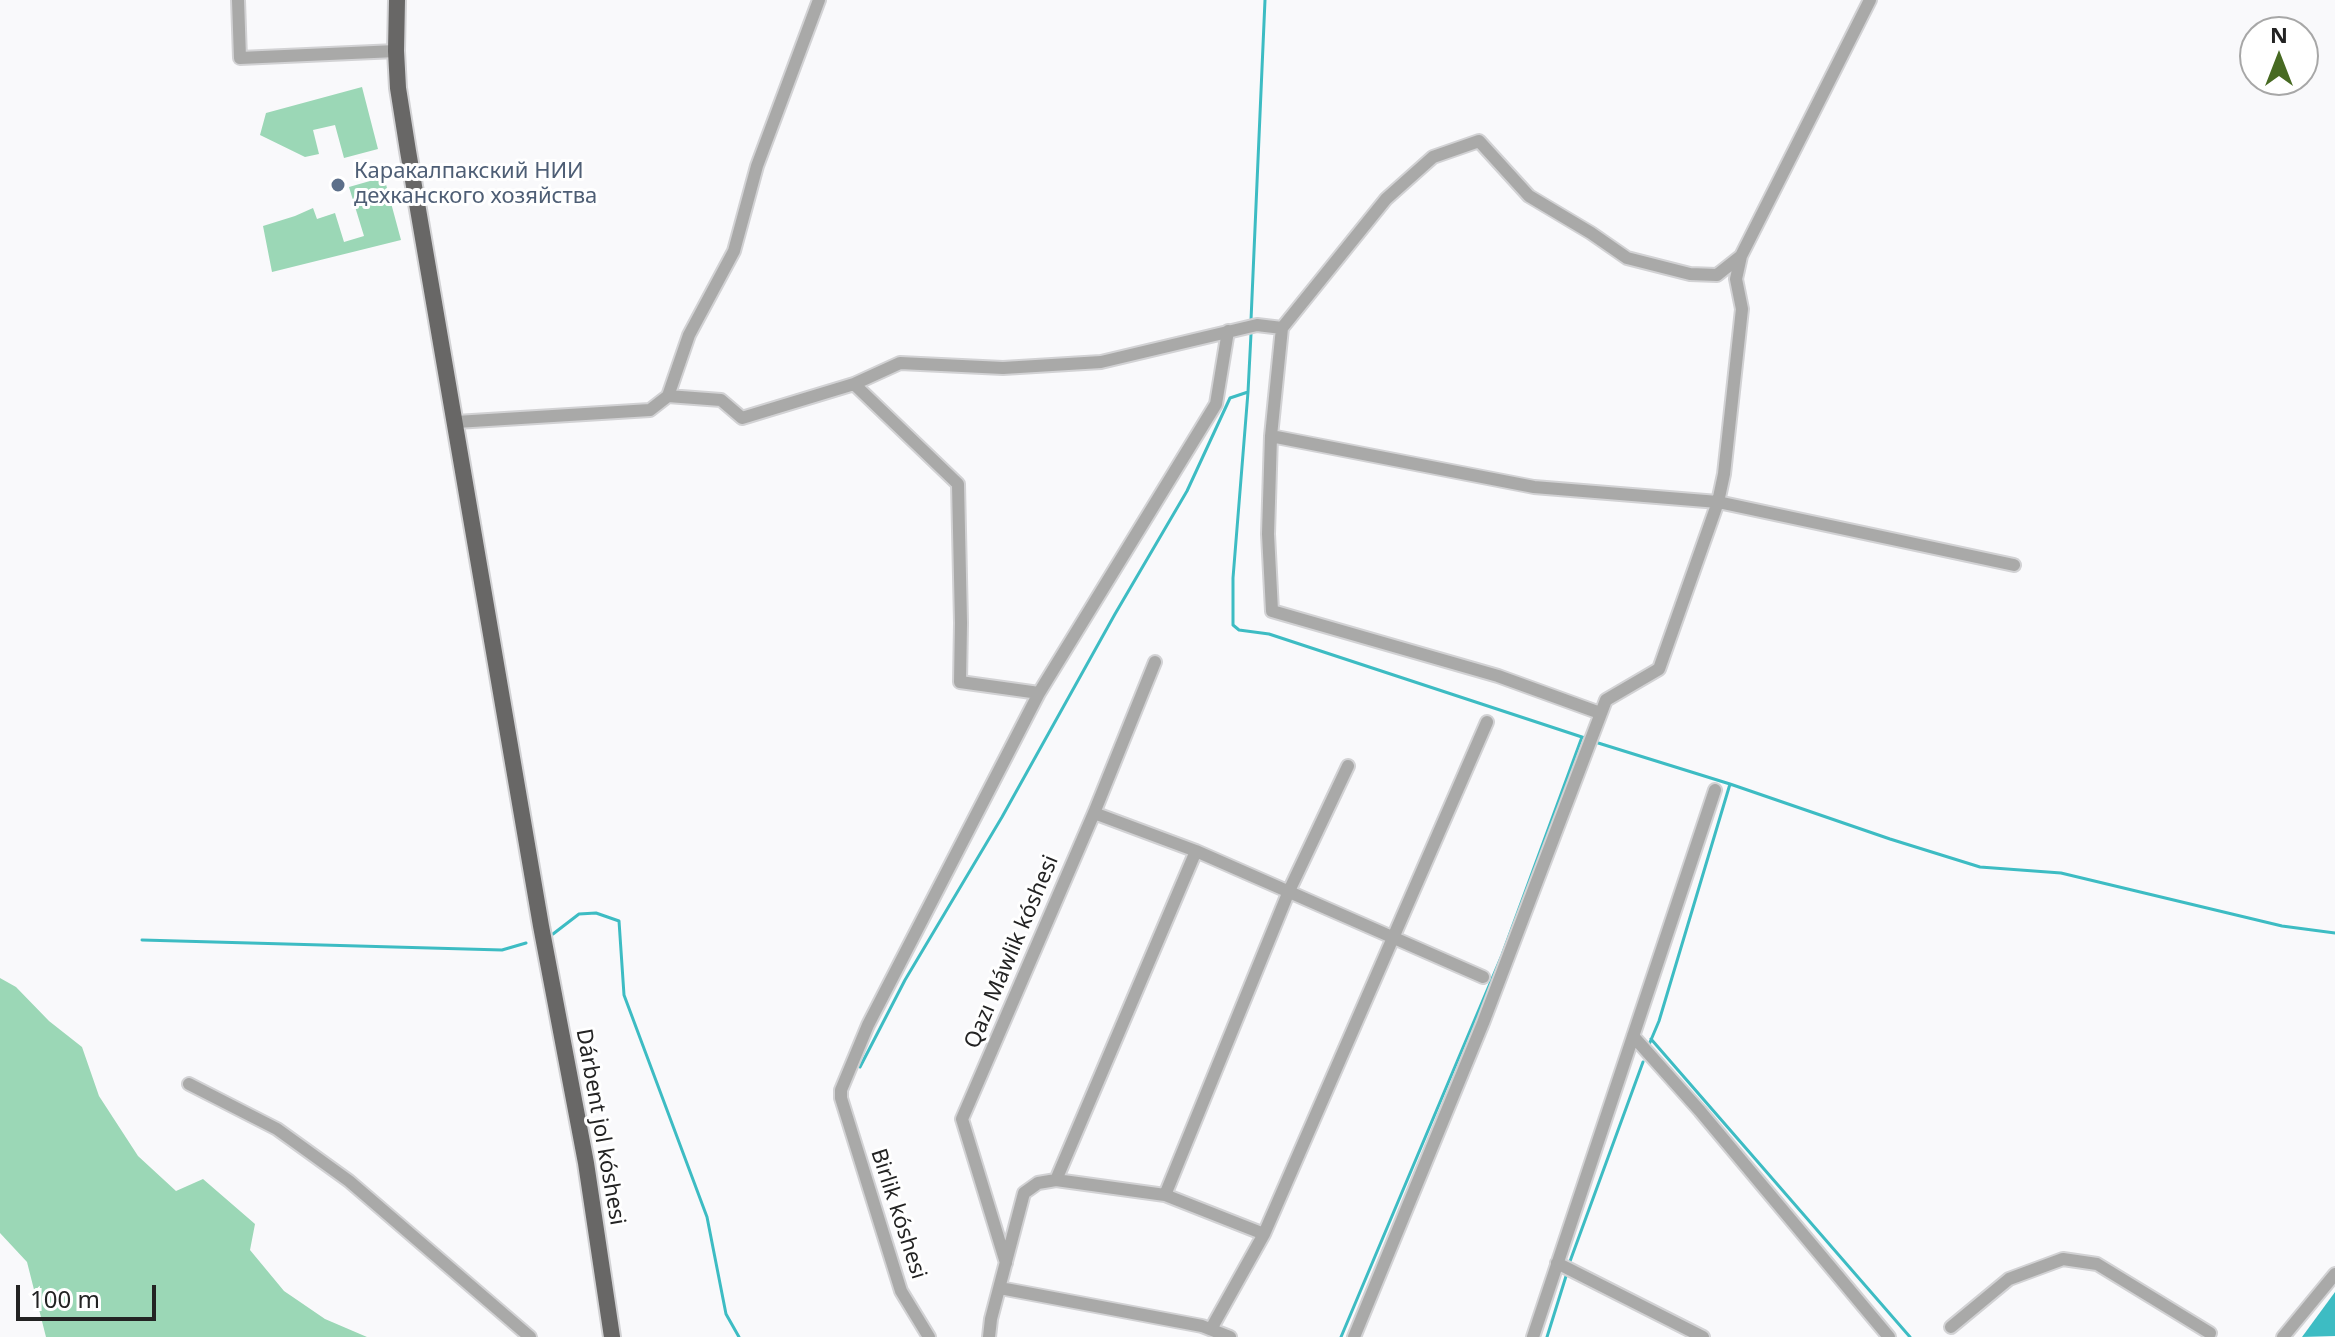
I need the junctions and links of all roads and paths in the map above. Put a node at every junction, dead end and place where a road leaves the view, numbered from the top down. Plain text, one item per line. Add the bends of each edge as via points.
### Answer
1 (238, 0) edge
2 (397, 0) edge
3 (819, 0) edge
4 (1870, 0) edge
5 (396, 51) junction
6 (1741, 256) junction
7 (1282, 328) junction
8 (1228, 331) junction
9 (854, 384) junction
10 (668, 396) junction
11 (456, 422) junction
12 (1271, 436) junction
13 (1718, 502) junction
14 (2014, 565) dead end
15 (1155, 662) dead end
16 (1039, 693) junction
17 (1600, 713) junction
18 (1487, 722) dead end
19 (1348, 766) dead end
20 (1715, 790) dead end
21 (1094, 813) junction
22 (1196, 851) junction
23 (1289, 891) junction
24 (1393, 936) junction
25 (1483, 977) dead end
26 (1633, 1036) junction
27 (189, 1084) dead end
28 (1056, 1180) junction
29 (1165, 1195) junction
30 (1264, 1234) junction
31 (1006, 1263) junction
32 (1557, 1263) junction
33 (2335, 1274) edge
34 (1000, 1288) junction
35 (1951, 1327) dead end
36 (1211, 1329) junction
37 (2210, 1333) dead end
38 (530, 1337) edge
39 (612, 1337) edge
40 (929, 1337) edge
41 (989, 1337) edge
42 (1230, 1337) edge
43 (1354, 1337) edge
44 (1533, 1337) edge
45 (1703, 1337) edge
46 (1889, 1337) edge
47 (2283, 1337) edge

1 - 5 street via 240,58
2 - 5 main road, Dárbent jol kóshesi
3 - 10 street via 757,166 734,251 689,335
4 - 6 street
5 - 11 main road, Dárbent jol kóshesi via 408,151
6 - 7 street via 1717,275 1690,274 1627,258 1529,196 1479,141 1433,157 1386,199
6 - 13 street via 1736,279 1742,309 1736,377
7 - 8 street via 1257,325
7 - 12 street
8 - 9 street via 1101,362 1003,368 900,363
8 - 16 street via 1216,404
9 - 10 street via 742,418 721,400
9 - 16 street via 958,484 960,682
10 - 11 street via 650,410
11 - 39 main road, Dárbent jol kóshesi
12 - 13 street via 1534,487
12 - 17 street via 1272,611 1498,676
13 - 14 street
13 - 17 street via 1659,669 1606,700
15 - 21 street, Qazı Máwlik kóshesi
16 - 40 street, Birlik kóshesi via 868,1025 841,1090 901,1291
17 - 43 street via 1483,1023
18 - 24 street
19 - 23 street
20 - 26 street
21 - 22 street
21 - 31 street, Qazı Máwlik kóshesi via 962,1119
22 - 23 street
22 - 28 street
23 - 24 street
23 - 29 street
24 - 25 street
24 - 30 street
26 - 32 street
26 - 46 street
27 - 38 street via 277,1129 349,1181
28 - 29 street
28 - 31 street via 1024,1193
29 - 30 street
30 - 36 street
31 - 34 street
32 - 44 street
32 - 45 street
33 - 47 street
34 - 36 street
34 - 41 street
35 - 37 street via 2009,1279 2063,1259 2097,1264
36 - 42 street

